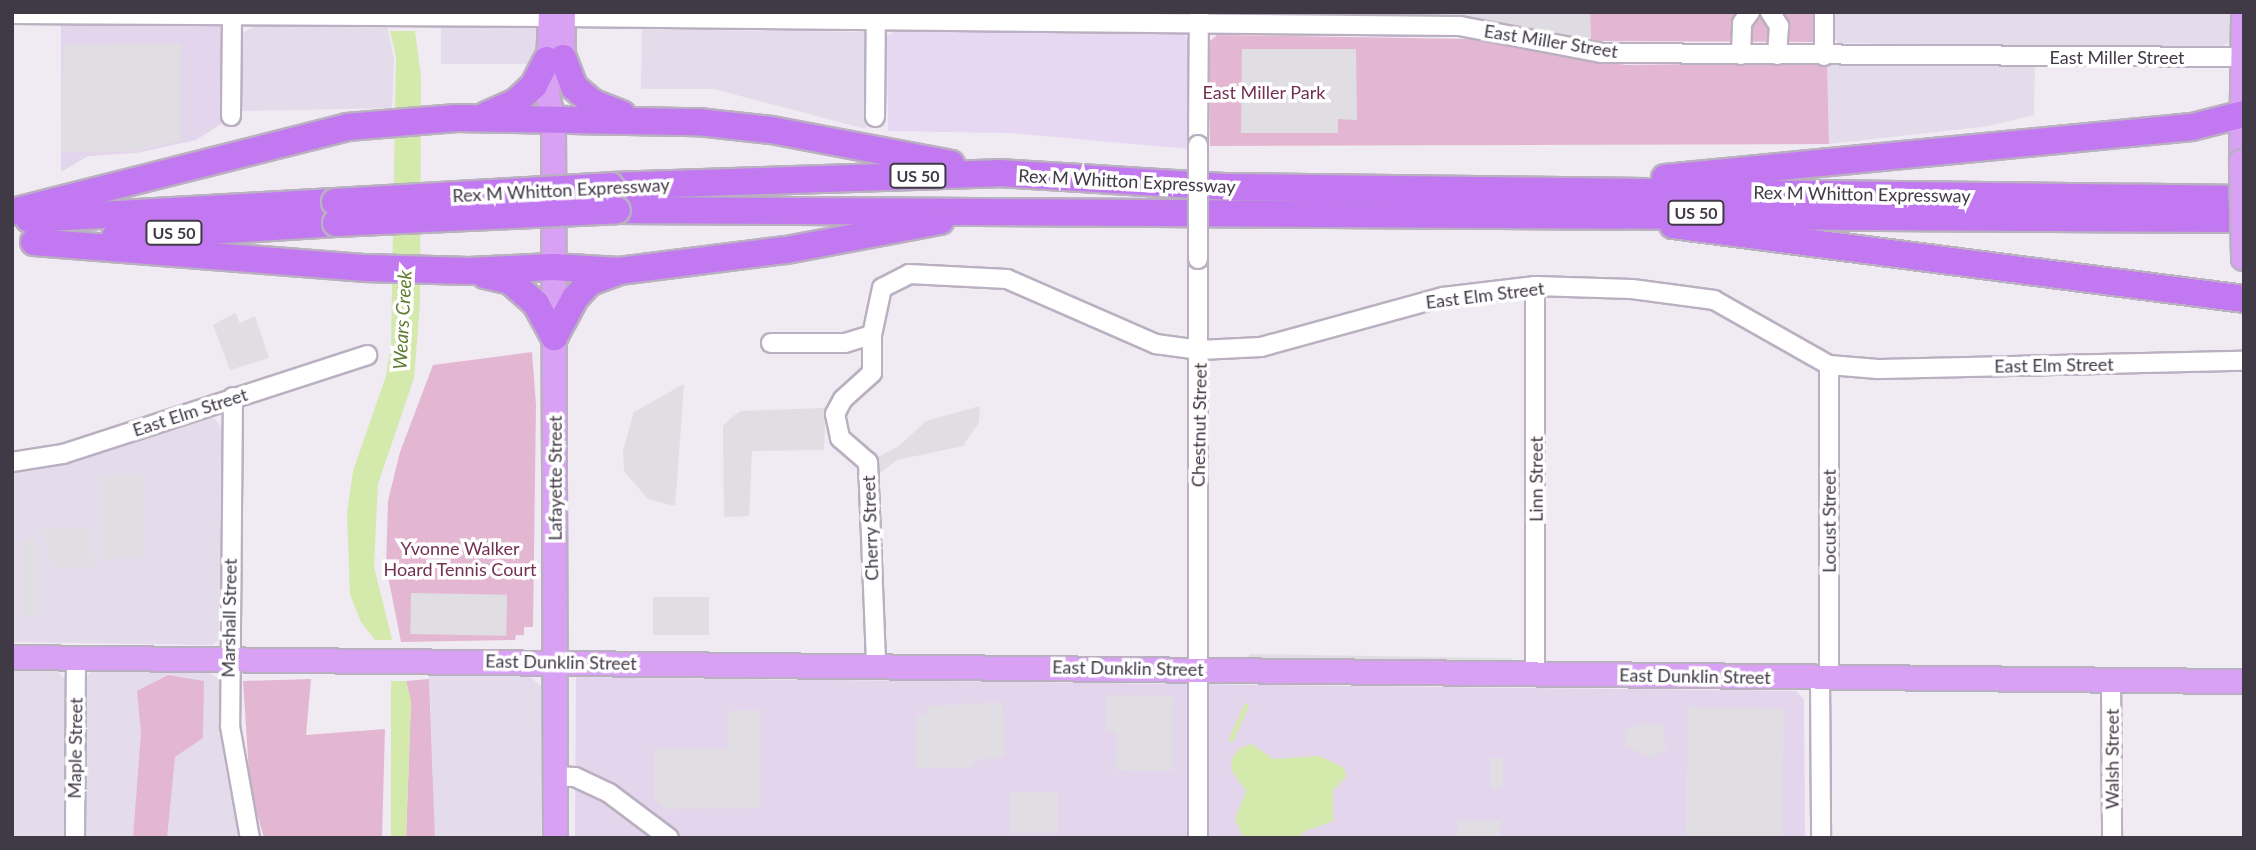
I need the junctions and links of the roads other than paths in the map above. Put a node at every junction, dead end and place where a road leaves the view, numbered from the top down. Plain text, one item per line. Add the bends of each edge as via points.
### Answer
1 (1750, 12) edge
2 (1770, 12) edge
3 (1824, 12) edge
4 (2242, 12) edge
5 (12, 14) edge
6 (232, 14) edge
7 (557, 14) edge
8 (876, 17) edge
9 (1199, 18) edge
10 (1741, 55) junction
11 (1777, 55) junction
12 (1824, 56) junction
13 (2243, 57) edge
14 (555, 59) junction
15 (2243, 114) edge
16 (231, 116) dead end
17 (875, 117) dead end
18 (637, 118) junction
19 (463, 119) junction
20 (553, 119) junction
21 (999, 173) junction
22 (1563, 190) junction
23 (614, 198) junction
24 (2244, 199) edge
25 (1001, 210) junction
26 (12, 212) edge
27 (336, 212) junction
28 (1616, 212) junction
29 (2244, 219) edge
30 (12, 220) edge
31 (23, 243) edge
32 (2243, 265) edge
33 (553, 267) junction
34 (470, 271) junction
35 (619, 271) junction
36 (1535, 286) junction
37 (2244, 299) edge
38 (872, 335) junction
39 (554, 337) junction
40 (771, 343) dead end
41 (1200, 350) junction
42 (367, 355) dead end
43 (2244, 361) edge
44 (1829, 365) junction
45 (233, 397) junction
46 (12, 463) edge
47 (12, 657) edge
48 (76, 658) junction
49 (228, 658) junction
50 (554, 662) junction
51 (876, 665) junction
52 (1198, 668) junction
53 (1535, 672) junction
54 (1825, 677) junction
55 (2111, 680) junction
56 (2244, 681) edge
57 (554, 776) junction
58 (75, 838) edge
59 (250, 838) edge
60 (555, 838) edge
61 (669, 838) edge
62 (1198, 838) edge
63 (1821, 838) edge
64 (2112, 838) edge

1 - 10 street via 1742,23
2 - 11 street via 1779,26
3 - 12 street
4 - 13 main road
5 - 6 street, East Miller Street
6 - 7 street, East Miller Street
6 - 16 street
7 - 8 street, East Miller Street
7 - 14 main road, Lafayette Street
8 - 9 street, East Miller Street
8 - 17 street
9 - 10 street, East Miller Street via 1460,26 1601,53
9 - 41 street, Chestnut Street, bridge
10 - 11 street, East Miller Street
11 - 12 street, East Miller Street
12 - 13 street, East Miller Street
13 - 15 main road
14 - 18 highway via 574,87 593,103
14 - 19 highway via 516,102 498,113
14 - 20 main road, Lafayette Street via 547,95
15 - 22 highway via 2192,127
15 - 32 main road, bridge
18 - 20 highway
18 - 21 highway via 771,130
19 - 20 highway
19 - 26 highway via 347,127
20 - 33 main road, Lafayette Street
21 - 22 highway, Rex M Whitton Expressway / US 50 via 1225,187
21 - 23 highway, Rex M Whitton Expressway / US 50
22 - 24 highway, Rex M Whitton Expressway / US 50
23 - 25 highway, Rex M Whitton Expressway / US 50
23 - 27 highway, Rex M Whitton Expressway / US 50, bridge
25 - 28 highway, Rex M Whitton Expressway / US 50
25 - 35 highway via 786,250
27 - 30 highway, Rex M Whitton Expressway / US 50
27 - 31 highway, Rex M Whitton Expressway / US 50
28 - 29 highway, Rex M Whitton Expressway / US 50
28 - 37 highway via 1709,232 2024,267
31 - 34 highway via 366,268
33 - 34 highway
33 - 35 highway
33 - 39 main road, Lafayette Street
34 - 39 highway via 510,281 536,304
35 - 39 highway via 590,282 570,303
36 - 41 street, East Elm Street via 1443,297 1261,347
36 - 44 street, East Elm Street via 1632,289 1714,300
36 - 53 street, Linn Street
38 - 40 street via 845,342
38 - 41 street, East Elm Street via 882,288 909,274 958,276 1007,279 1144,340
38 - 51 street, Cherry Street via 872,373 843,399 835,414 840,438 868,462
39 - 50 main road, Lafayette Street
41 - 52 street, Chestnut Street
42 - 45 street, East Elm Street
43 - 44 street, East Elm Street via 1878,369
44 - 54 street, Locust Street
45 - 46 street, East Elm Street via 63,454
45 - 49 street, Marshall Street
47 - 48 main road, East Dunklin Street
48 - 49 main road, East Dunklin Street
48 - 58 street, Maple Street
49 - 50 main road, East Dunklin Street
49 - 59 street, Marshall Street via 230,726
50 - 51 main road, East Dunklin Street
50 - 57 main road, Lafayette Street
51 - 52 main road, East Dunklin Street
52 - 53 main road, East Dunklin Street
52 - 62 street, Chestnut Street
53 - 54 main road, East Dunklin Street
54 - 55 main road, East Dunklin Street
54 - 63 street, Locust Street
55 - 56 main road, East Dunklin Street
55 - 64 street, Walsh Street
57 - 60 main road, Lafayette Street
57 - 61 street via 575,777 608,793

